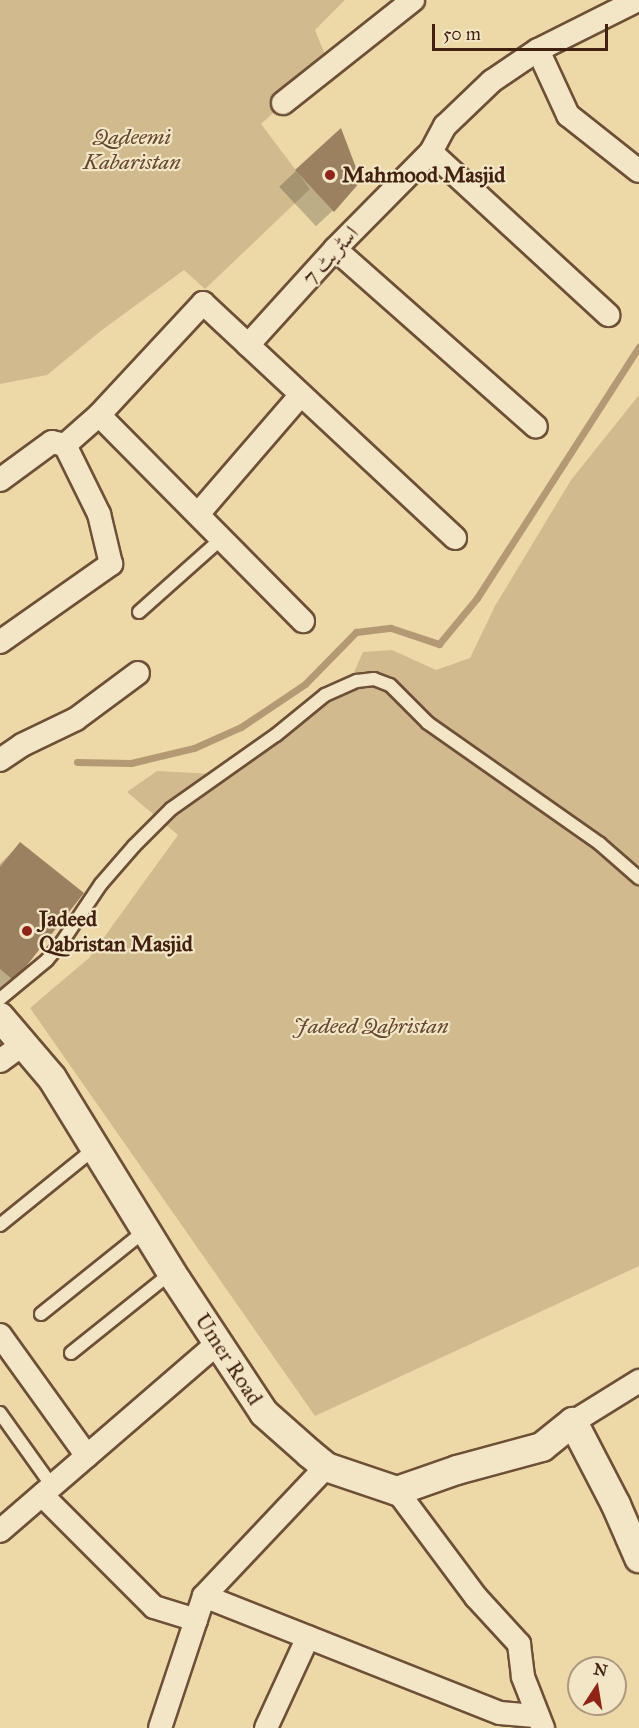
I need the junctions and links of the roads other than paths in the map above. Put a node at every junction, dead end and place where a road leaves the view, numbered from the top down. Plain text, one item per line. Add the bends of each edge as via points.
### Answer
1 (412, 0) edge
2 (628, 2) edge
3 (538, 50) junction
4 (283, 103) dead end
5 (431, 152) junction
6 (639, 171) edge
7 (335, 249) junction
8 (608, 315) dead end
9 (248, 345) junction
10 (300, 396) junction
11 (99, 415) junction
12 (536, 428) dead end
13 (65, 445) junction
14 (0, 480) edge
15 (198, 514) junction
16 (222, 538) junction
17 (455, 538) dead end
18 (139, 612) dead end
19 (303, 621) dead end
20 (0, 642) edge
21 (138, 673) dead end
22 (0, 760) edge
23 (639, 878) edge
24 (0, 999) edge
25 (0, 1017) edge
26 (23, 1044) junction
27 (0, 1061) edge
28 (95, 1148) junction
29 (0, 1225) edge
30 (146, 1230) junction
31 (172, 1272) junction
32 (41, 1314) dead end
33 (0, 1335) edge
34 (218, 1343) junction
35 (71, 1353) dead end
36 (639, 1382) edge
37 (0, 1413) edge
38 (573, 1422) junction
39 (87, 1456) junction
40 (326, 1467) junction
41 (47, 1490) junction
42 (397, 1491) junction
43 (632, 1524) edge
44 (0, 1531) edge
45 (639, 1558) edge
46 (204, 1596) junction
47 (196, 1620) junction
48 (308, 1637) junction
49 (540, 1722) edge
50 (160, 1728) edge
51 (266, 1728) edge

1 - 4 street
2 - 3 street, اسٹریٹ 7
3 - 5 street, اسٹریٹ 7 via 492,81 446,126
3 - 6 street via 568,115
5 - 7 street, اسٹریٹ 7
5 - 8 street
7 - 9 street, اسٹریٹ 7
7 - 12 street
9 - 10 street
9 - 11 street via 203,303
10 - 15 street
10 - 17 street
11 - 13 street
11 - 15 street
13 - 14 street via 52,442
13 - 20 street via 99,514 111,564
15 - 16 street
16 - 18 lane
16 - 19 street
21 - 22 street via 76,719
23 - 24 lane via 600,844 428,723 390,686 374,679 357,681 325,695 171,809 101,884 46,960
25 - 26 street, Umer Road
26 - 27 street
26 - 28 street, Umer Road via 52,1078
28 - 29 lane
28 - 30 street, Umer Road
30 - 31 street, Umer Road
30 - 32 lane
31 - 34 street, Umer Road
31 - 35 lane
33 - 39 street
34 - 39 street
34 - 40 street, Umer Road via 264,1413
36 - 38 street
37 - 41 lane
38 - 42 street via 542,1447
38 - 43 street
39 - 41 street
40 - 42 street, Umer Road
40 - 46 street
41 - 44 street
41 - 47 street via 154,1607
42 - 49 street via 476,1597 519,1644 523,1677
43 - 45 street
46 - 47 street
46 - 48 street
47 - 50 street
48 - 49 street via 500,1713
48 - 51 street

